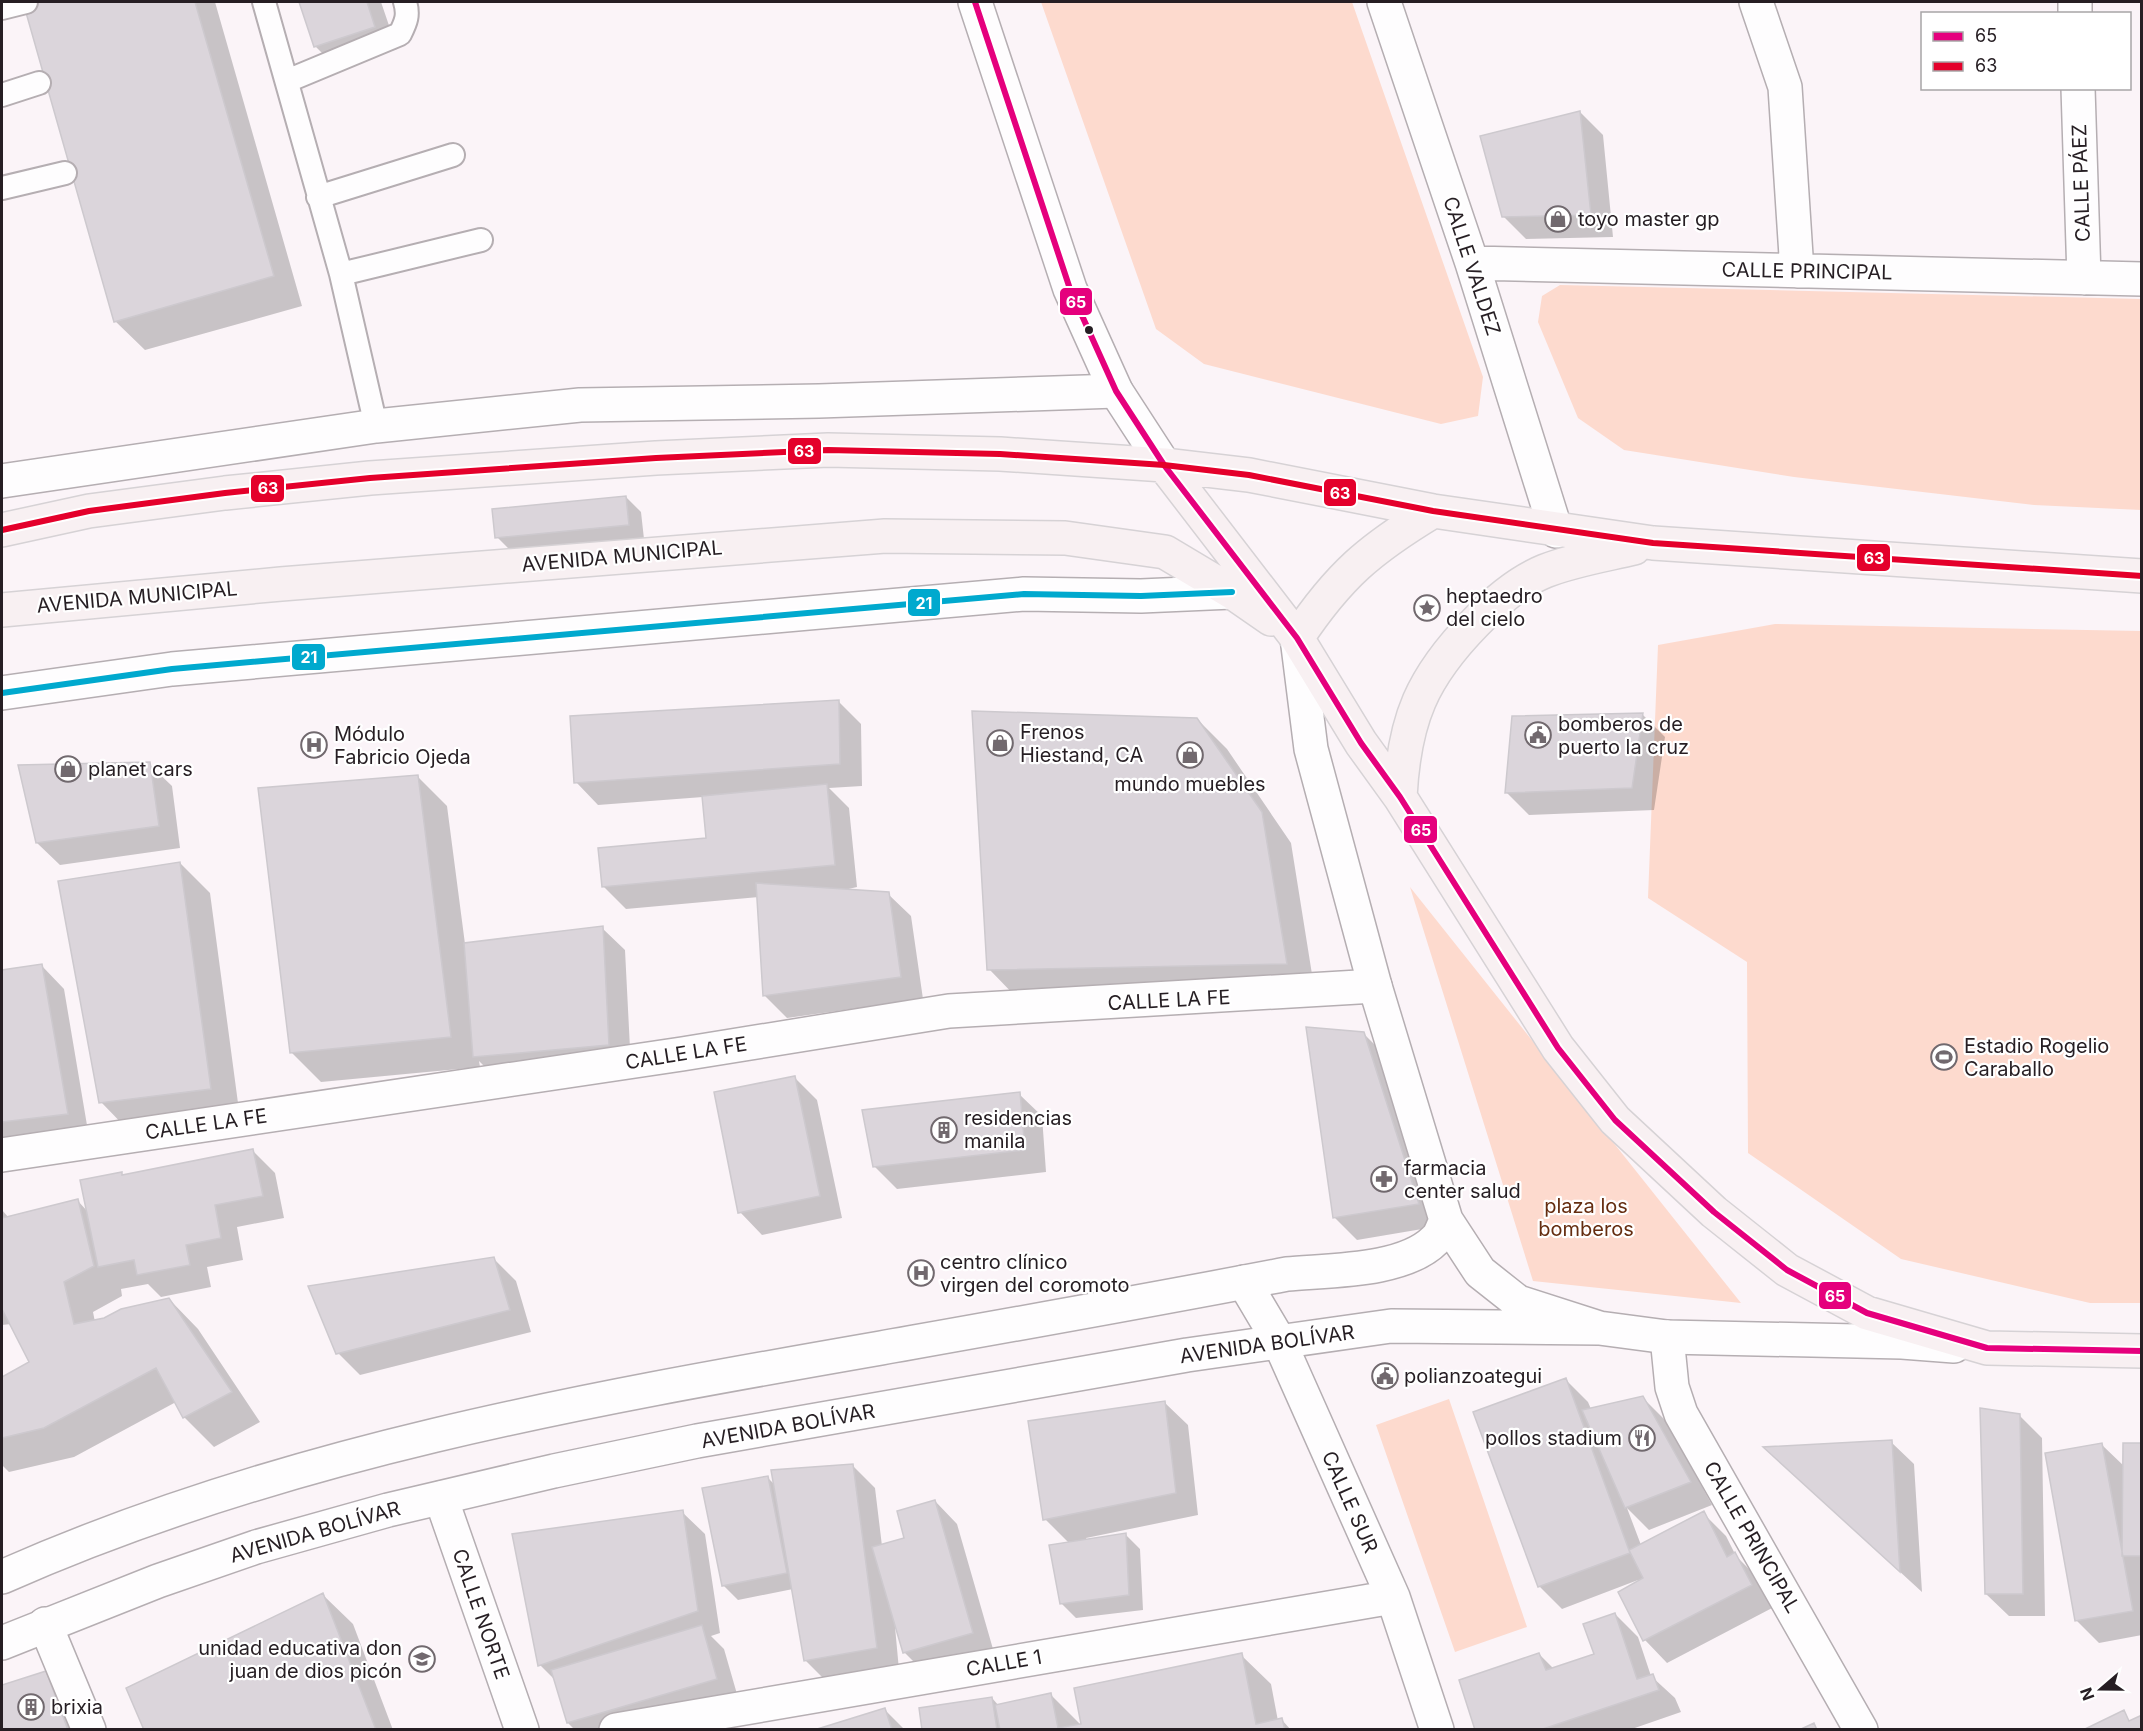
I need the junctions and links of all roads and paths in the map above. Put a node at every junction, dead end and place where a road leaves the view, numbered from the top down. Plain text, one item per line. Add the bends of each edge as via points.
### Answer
1 (26, 2) edge
2 (264, 2) edge
3 (405, 2) edge
4 (975, 2) edge
5 (1384, 2) edge
6 (1756, 2) edge
7 (2, 8) edge
8 (287, 81) junction
9 (39, 83) dead end
10 (2078, 90) edge
11 (2, 94) edge
12 (453, 155) dead end
13 (64, 173) dead end
14 (2, 188) edge
15 (318, 197) junction
16 (482, 240) dead end
17 (1472, 263) junction
18 (1797, 271) junction
19 (341, 274) junction
20 (2084, 278) junction
21 (2142, 279) edge
22 (1116, 391) junction
23 (376, 426) junction
24 (1164, 465) junction
25 (2, 481) edge
26 (1433, 511) junction
27 (2, 530) edge
28 (1556, 531) junction
29 (1653, 543) junction
30 (2142, 576) edge
31 (1232, 592) junction
32 (2, 610) edge
33 (1297, 638) junction
34 (2, 693) edge
35 (1400, 796) junction
36 (1375, 987) junction
37 (2, 1155) edge
38 (1446, 1220) junction
39 (1244, 1282) junction
40 (1599, 1328) junction
41 (1668, 1337) junction
42 (1279, 1341) junction
43 (1987, 1348) junction
44 (2142, 1350) edge
45 (441, 1498) junction
46 (2, 1576) edge
47 (1393, 1597) junction
48 (45, 1624) junction
49 (2, 1643) edge
50 (89, 1730) edge
51 (522, 1730) edge
52 (616, 1730) edge
53 (1437, 1730) edge
54 (1861, 1730) edge

1 - 7 lane
2 - 8 lane
3 - 8 lane via 407,21 400,34
4 - 22 street via 1070,289
5 - 17 street, CALLE VALDEZ
6 - 18 street via 1785,87
8 - 15 lane
9 - 11 lane
10 - 20 street, CALLE PÁEZ
12 - 15 lane
13 - 14 lane
15 - 19 lane
16 - 19 lane
17 - 18 street, CALLE PRINCIPAL
17 - 28 street, CALLE VALDEZ
18 - 20 street, CALLE PRINCIPAL
19 - 23 lane
20 - 21 street, CALLE PRINCIPAL
22 - 23 street via 580,405
22 - 24 street
23 - 25 street
24 - 26 highway via 1272,479
24 - 27 highway via 1000,454 828,450 656,459 370,478 225,493 89,511
24 - 33 highway
26 - 28 highway
26 - 33 highway via 1384,541 1344,576
28 - 29 highway
29 - 30 highway
29 - 35 highway via 1544,572 1500,596 1447,651 1422,691 1402,754
31 - 32 highway, AVENIDA MUNICIPAL via 1166,552 1065,538 885,536
31 - 33 highway, AVENIDA MUNICIPAL
31 - 34 street via 1141,596 1024,594 172,669
33 - 35 highway via 1361,743
33 - 36 street via 1311,749
35 - 43 highway via 1558,1048 1615,1120 1714,1212 1787,1270 1867,1313
36 - 37 street, CALLE LA FE via 949,1011
36 - 38 street
38 - 39 street via 1436,1240 1413,1254 1373,1267
38 - 40 street via 1480,1272 1518,1302
39 - 42 street, CALLE SUR
39 - 46 street via 679,1382 392,1445 238,1488 140,1521
40 - 41 street
40 - 42 street, AVENIDA BOLÍVAR via 1391,1326
41 - 43 street via 1902,1342
41 - 54 street, CALLE PRINCIPAL via 1672,1387 1681,1414
42 - 45 street, AVENIDA BOLÍVAR via 697,1441
42 - 47 street, CALLE SUR
43 - 44 highway
45 - 48 street, AVENIDA BOLÍVAR via 256,1547
45 - 51 street, CALLE NORTE
47 - 52 street, CALLE 1
47 - 53 street, CALLE SUR
48 - 49 street, AVENIDA BOLÍVAR
48 - 50 street

